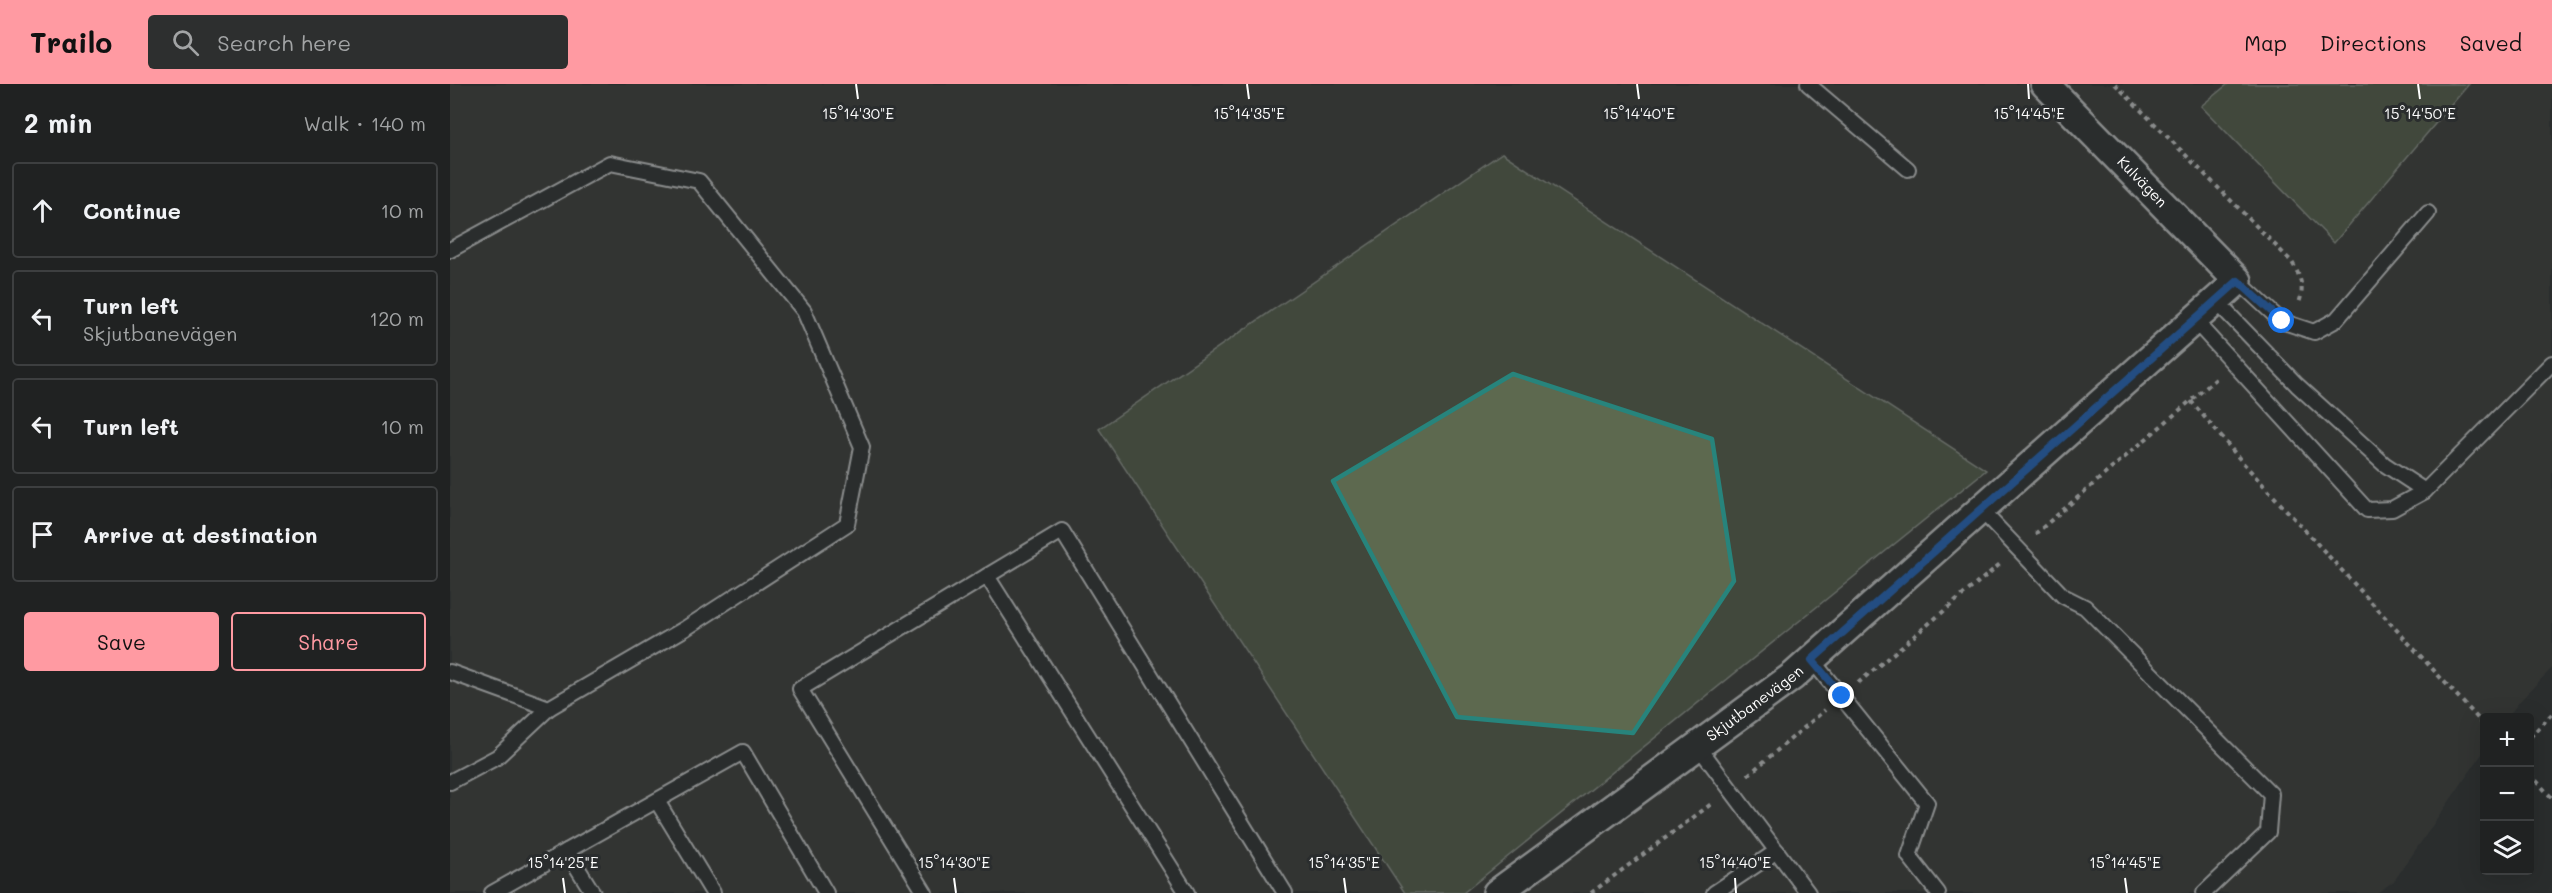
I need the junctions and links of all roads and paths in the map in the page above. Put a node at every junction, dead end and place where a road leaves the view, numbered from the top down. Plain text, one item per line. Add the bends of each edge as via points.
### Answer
1 (1808, 84) edge
2 (2045, 84) edge
3 (1908, 169) dead end
4 (2428, 213) dead end
5 (450, 250) edge
6 (2238, 281) junction
7 (2216, 301) junction
8 (2194, 320) junction
9 (2552, 363) edge
10 (2192, 401) dead end
11 (2425, 490) junction
12 (1981, 510) junction
13 (987, 576) junction
14 (1812, 660) junction
15 (450, 672) edge
16 (549, 708) junction
17 (2552, 714) edge
18 (2480, 721) edge
19 (2534, 732) edge
20 (1698, 746) junction
21 (2534, 779) edge
22 (450, 782) edge
23 (2552, 798) edge
24 (657, 801) junction
25 (567, 851) junction
26 (1777, 851) junction
27 (492, 893) edge
28 (593, 893) edge
29 (712, 893) edge
30 (826, 893) edge
31 (925, 893) edge
32 (1187, 893) edge
33 (1286, 893) edge
34 (1497, 893) edge
35 (1714, 893) edge
36 (1808, 893) edge
37 (1938, 893) edge
38 (2204, 893) edge

1 - 3 lane
2 - 6 street, Kulvägen
4 - 6 lane via 2336,320 2314,332 2282,321
5 - 16 lane via 610,163 699,181 804,311 862,447 848,524 686,628
6 - 7 street, Skjutbanevägen
7 - 8 street, Skjutbanevägen
7 - 11 lane via 2297,385 2385,464
8 - 11 lane via 2367,510 2392,509
8 - 12 street, Skjutbanevägen
9 - 11 lane
10 - 18 path via 2244,464
12 - 14 street, Skjutbanevägen
12 - 38 lane via 2063,596 2085,607 2271,794 2268,832
13 - 31 lane via 800,689
13 - 32 lane
13 - 33 lane via 1062,531
14 - 20 street, Skjutbanevägen
14 - 37 lane via 1928,803 1909,856
15 - 16 lane
16 - 22 lane via 497,758
17 - 19 path
20 - 26 lane
20 - 34 street, Skjutbanevägen
21 - 23 path
24 - 25 lane
24 - 29 lane
24 - 30 lane via 743,752
25 - 27 lane
25 - 28 lane
26 - 35 lane
26 - 36 lane

